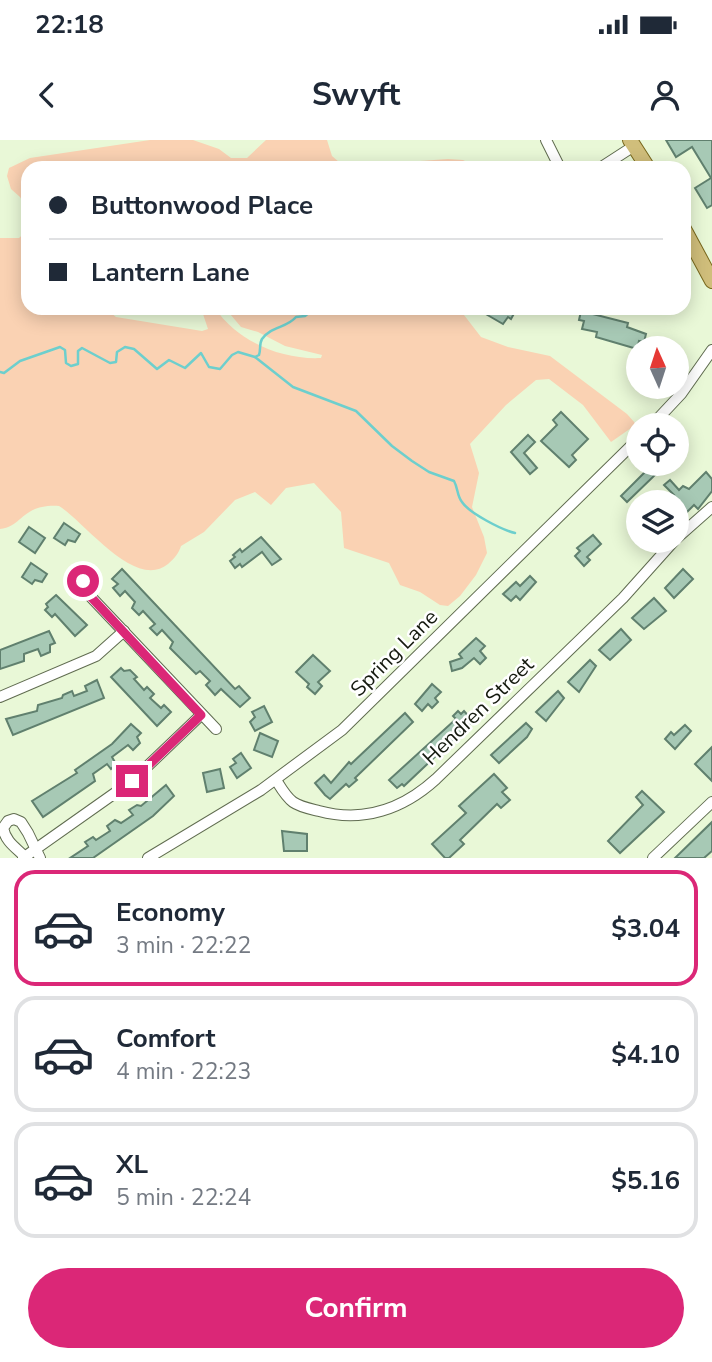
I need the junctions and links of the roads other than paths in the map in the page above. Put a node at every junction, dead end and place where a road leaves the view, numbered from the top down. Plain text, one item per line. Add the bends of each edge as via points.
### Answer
1 (546, 140) edge
2 (632, 143) edge
3 (556, 161) edge
4 (609, 161) edge
5 (644, 161) edge
6 (691, 242) edge
7 (712, 281) edge
8 (712, 350) edge
9 (663, 413) edge
10 (626, 451) edge
11 (712, 507) edge
12 (689, 528) edge
13 (664, 553) edge
14 (81, 572) dead end
15 (124, 631) junction
16 (0, 697) edge
17 (201, 715) junction
18 (216, 729) dead end
19 (276, 780) junction
20 (712, 802) edge
21 (30, 856) edge
22 (148, 858) edge
23 (653, 858) edge

1 - 3 street
2 - 4 street
2 - 5 main road
6 - 7 main road
8 - 9 street
10 - 19 street, Spring Lane via 357,717
11 - 12 street, Hendren Street
13 - 19 street, Hendren Street via 417,796 377,813 340,815 298,805
14 - 15 street via 91,597
15 - 16 street via 96,656
15 - 17 street
17 - 18 street
17 - 21 street via 132,781
19 - 22 street, Spring Lane
20 - 23 street

